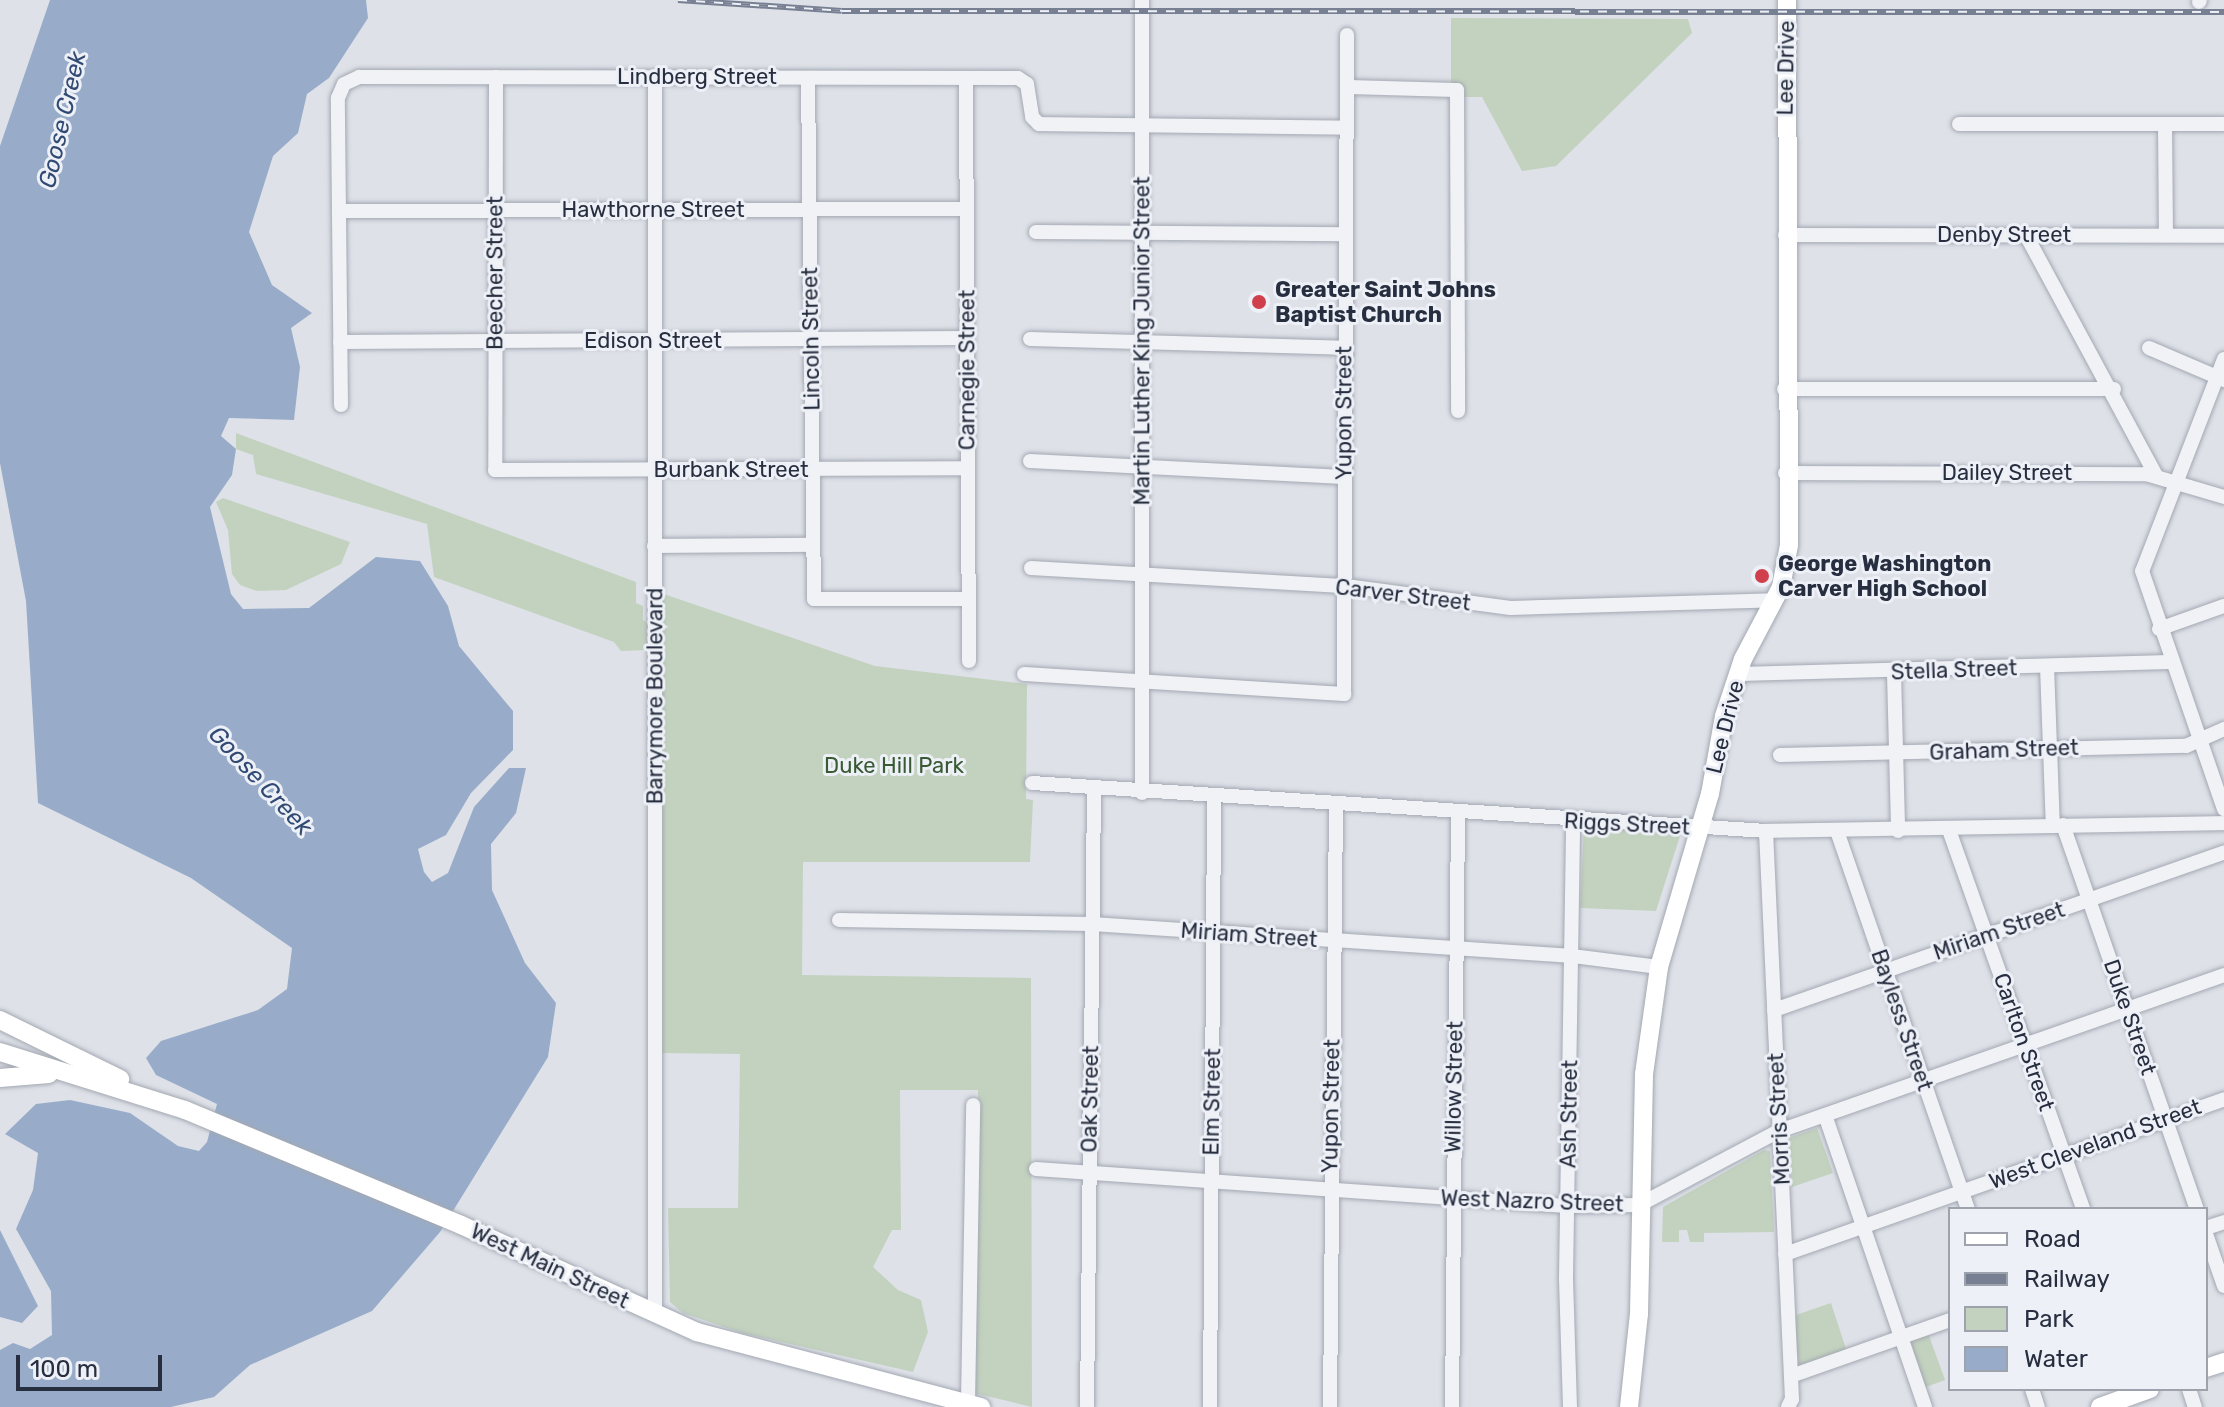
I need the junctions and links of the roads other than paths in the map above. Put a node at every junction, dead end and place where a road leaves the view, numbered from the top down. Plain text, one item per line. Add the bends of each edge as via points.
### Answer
1 (1142, 0) edge
2 (1787, 0) edge
3 (1347, 35) dead end
4 (496, 77) junction
5 (655, 77) junction
6 (808, 78) junction
7 (966, 78) junction
8 (1347, 87) junction
9 (1959, 124) dead end
10 (2165, 124) junction
11 (2224, 124) edge
12 (1142, 126) junction
13 (1346, 128) junction
14 (809, 209) junction
15 (966, 209) junction
16 (655, 210) junction
17 (339, 211) junction
18 (495, 211) junction
19 (1036, 232) dead end
20 (1141, 233) junction
21 (1346, 234) junction
22 (1785, 235) junction
23 (2026, 235) junction
24 (2166, 235) junction
25 (2224, 236) edge
26 (966, 338) junction
27 (1030, 339) dead end
28 (811, 340) junction
29 (1141, 340) junction
30 (495, 341) junction
31 (656, 341) junction
32 (340, 342) junction
33 (1344, 348) junction
34 (2149, 348) dead end
35 (2224, 359) edge
36 (2220, 378) edge
37 (1784, 389) junction
38 (2114, 389) junction
39 (341, 405) dead end
40 (1458, 411) dead end
41 (1030, 461) dead end
42 (1142, 467) junction
43 (967, 468) junction
44 (495, 470) joint
45 (654, 470) junction
46 (812, 471) junction
47 (1785, 473) junction
48 (2156, 475) junction
49 (1344, 477) junction
50 (2174, 478) junction
51 (2224, 497) edge
52 (813, 545) junction
53 (654, 546) junction
54 (1031, 568) dead end
55 (1142, 575) junction
56 (1346, 586) junction
57 (968, 599) junction
58 (1775, 600) junction
59 (2224, 606) edge
60 (2159, 629) junction
61 (969, 661) dead end
62 (2171, 662) junction
63 (2047, 666) junction
64 (1894, 673) junction
65 (1024, 674) dead end
66 (1738, 674) junction
67 (1143, 682) junction
68 (2224, 729) edge
69 (2199, 738) junction
70 (2051, 748) junction
71 (1894, 754) junction
72 (1780, 755) dead end
73 (1032, 783) dead end
74 (1094, 790) junction
75 (1142, 793) junction
76 (1214, 797) junction
77 (1336, 805) junction
78 (2224, 809) edge
79 (1458, 814) junction
80 (1573, 821) junction
81 (2224, 823) edge
82 (2058, 825) junction
83 (1696, 828) junction
84 (1949, 830) junction
85 (1766, 831) junction
86 (1837, 831) junction
87 (1898, 831) junction
88 (2224, 852) edge
89 (2089, 900) junction
90 (839, 920) dead end
91 (1092, 924) junction
92 (1214, 933) junction
93 (1986, 936) junction
94 (1333, 941) junction
95 (1457, 948) junction
96 (1573, 956) junction
97 (1659, 967) junction
98 (1885, 971) junction
99 (2224, 975) edge
100 (1774, 1010) junction
101 (2128, 1010) junction
102 (8, 1023) edge
103 (2026, 1047) junction
104 (1, 1052) edge
105 (68, 1075) junction
106 (0, 1078) edge
107 (1923, 1082) junction
108 (132, 1089) junction
109 (2224, 1099) edge
110 (973, 1105) dead end
111 (1825, 1115) junction
112 (2166, 1119) junction
113 (1779, 1131) junction
114 (2064, 1156) junction
115 (1036, 1169) dead end
116 (1089, 1171) junction
117 (1212, 1183) junction
118 (1329, 1189) junction
119 (1962, 1192) junction
120 (1452, 1199) junction
121 (1639, 1205) junction
122 (1567, 1206) junction
123 (1967, 1207) edge
124 (2082, 1207) edge
125 (2196, 1207) edge
126 (1861, 1228) junction
127 (2208, 1240) edge
128 (1785, 1254) junction
129 (2224, 1286) edge
130 (655, 1315) junction
131 (1948, 1321) edge
132 (1900, 1338) junction
133 (1791, 1376) junction
134 (2143, 1391) edge
135 (975, 1405) edge
136 (1087, 1407) edge
137 (1210, 1407) edge
138 (1330, 1407) edge
139 (1452, 1407) edge
140 (1570, 1407) edge
141 (1629, 1407) edge
142 (1788, 1407) edge
143 (1925, 1407) edge
144 (2100, 1407) edge

1 - 12 street, Martin Luther King Junior Street
2 - 22 main road, Lee Drive
3 - 8 street, Yupon Street
4 - 5 street, Lindberg Street
4 - 17 street, Lindberg Street via 359,77 344,84 338,98
4 - 18 street, Beecher Street
5 - 6 street, Lindberg Street
5 - 16 street, Barrymore Boulevard
6 - 7 street, Lindberg Street
6 - 14 street, Lincoln Street
7 - 12 street, Lindberg Street via 1021,78 1039,124
7 - 15 street, Carnegie Street
8 - 13 street, Yupon Street
8 - 40 street via 1457,90
9 - 10 street
10 - 11 street
10 - 24 street
12 - 13 street
12 - 20 street, Martin Luther King Junior Street
13 - 21 street, Yupon Street
14 - 15 street, Hawthorne Street
14 - 16 street, Hawthorne Street
14 - 28 street, Lincoln Street
15 - 26 street, Carnegie Street
16 - 18 street, Hawthorne Street
16 - 31 street, Barrymore Boulevard
17 - 18 street, Hawthorne Street
17 - 32 street
18 - 30 street, Beecher Street
19 - 20 street
20 - 21 street
20 - 29 street, Martin Luther King Junior Street
21 - 33 street, Yupon Street
22 - 23 street, Denby Street
22 - 37 main road, Lee Drive
23 - 24 street, Denby Street
23 - 38 street
24 - 25 street, Denby Street
26 - 28 street, Edison Street
26 - 43 street, Carnegie Street
27 - 29 street
28 - 31 street, Edison Street
28 - 46 street, Lincoln Street
29 - 33 street
29 - 42 street, Martin Luther King Junior Street
30 - 31 street, Edison Street
30 - 32 street, Edison Street
30 - 44 street, Beecher Street
31 - 45 street, Barrymore Boulevard
32 - 39 street
33 - 49 street, Yupon Street
34 - 36 street
35 - 36 street
36 - 50 street
37 - 38 street
37 - 47 main road, Lee Drive
38 - 48 street
41 - 42 street
42 - 49 street
42 - 55 street, Martin Luther King Junior Street
43 - 46 street, Burbank Street
43 - 57 street, Carnegie Street
44 - 45 street, Burbank Street
45 - 46 street, Burbank Street
45 - 53 street, Barrymore Boulevard
46 - 52 street, Lincoln Street
47 - 48 street, Dailey Street
47 - 58 main road, Lee Drive via 1789,545
48 - 50 street, Dailey Street
49 - 56 street, Yupon Street
50 - 51 street, Dailey Street
50 - 60 street via 2142,571
52 - 53 street
52 - 57 street, Lincoln Street via 814,599
53 - 130 street, Barrymore Boulevard
54 - 55 street, Carver Street
55 - 56 street, Carver Street
55 - 67 street, Martin Luther King Junior Street
56 - 58 street, Carver Street via 1511,608
56 - 67 street, Yupon Street via 1344,694
57 - 61 street, Carnegie Street
58 - 66 main road, Lee Drive
59 - 60 street
60 - 62 street
62 - 63 street, Stella Street
62 - 69 street
63 - 64 street, Stella Street
63 - 70 street, Duke Street
64 - 66 street, Stella Street
64 - 71 street
65 - 67 street
66 - 83 main road, Lee Drive via 1724,716 1710,794
67 - 75 street, Martin Luther King Junior Street
68 - 69 street, Graham Street
69 - 70 street, Graham Street via 2186,746
69 - 78 street
70 - 71 street, Graham Street
70 - 82 street, Duke Street
71 - 72 street, Graham Street
71 - 87 street
73 - 74 street, Riggs Street
74 - 75 street, Riggs Street
74 - 91 street, Oak Street
75 - 76 street, Riggs Street
76 - 77 street, Riggs Street
76 - 92 street, Elm Street
77 - 79 street, Riggs Street
77 - 94 street, Yupon Street
79 - 80 street, Riggs Street
79 - 95 street, Willow Street
80 - 83 street, Riggs Street
80 - 96 street, Ash Street
81 - 82 street, Riggs Street
82 - 84 street, Riggs Street
82 - 89 street, Duke Street
83 - 85 street, Riggs Street
83 - 97 main road, Lee Drive
84 - 87 street, Riggs Street
84 - 93 street, Carlton Street
85 - 86 street, Riggs Street
85 - 100 street, Morris Street
86 - 87 street, Riggs Street
86 - 98 street, Bayless Street
88 - 89 street, Miriam Street
89 - 93 street, Miriam Street
89 - 101 street, Duke Street
90 - 91 street, Miriam Street
91 - 92 street, Miriam Street
91 - 116 street, Oak Street
92 - 94 street, Miriam Street
92 - 117 street, Elm Street
93 - 98 street, Miriam Street
93 - 103 street, Carlton Street
94 - 95 street, Miriam Street
94 - 118 street, Yupon Street
95 - 96 street, Miriam Street
95 - 120 street, Willow Street
96 - 97 street, Miriam Street
96 - 122 street, Ash Street
97 - 121 main road, Lee Drive via 1644,1074
98 - 100 street, Miriam Street
98 - 107 street, Bayless Street
99 - 101 street, West Nazro Street
100 - 113 street, Morris Street
101 - 103 street, West Nazro Street
101 - 112 street, Duke Street
102 - 104 main road
102 - 108 main road, West Main Street
103 - 107 street, West Nazro Street
103 - 114 street, Carlton Street
104 - 105 main road, West Main Street
105 - 106 main road
105 - 108 main road, West Main Street
107 - 111 street, West Nazro Street
107 - 119 street, Bayless Street
108 - 130 main road, West Main Street via 461,1225
109 - 112 street, West Cleveland Street
110 - 135 street
111 - 113 street, West Nazro Street
111 - 126 street
112 - 114 street, West Cleveland Street
112 - 125 street, Duke Street
113 - 121 street, West Nazro Street
113 - 128 street, Morris Street
114 - 119 street, West Cleveland Street
114 - 124 street, Carlton Street
115 - 116 street, West Nazro Street
116 - 117 street, West Nazro Street
116 - 136 street, Oak Street
117 - 118 street, West Nazro Street
117 - 137 street, Elm Street
118 - 120 street, West Nazro Street
118 - 138 street, Yupon Street
119 - 123 street, Bayless Street
119 - 126 street, West Cleveland Street
120 - 122 street, West Nazro Street
120 - 139 street, Willow Street
121 - 122 street, West Nazro Street
121 - 141 main road, Lee Drive via 1639,1314
122 - 140 street, Ash Street
126 - 128 street, West Cleveland Street
126 - 132 street
127 - 129 street
128 - 133 street, Morris Street
130 - 135 main road, West Main Street via 747,1349 876,1376
131 - 132 street
132 - 133 street
132 - 143 street
133 - 142 street, Morris Street
134 - 144 main road

